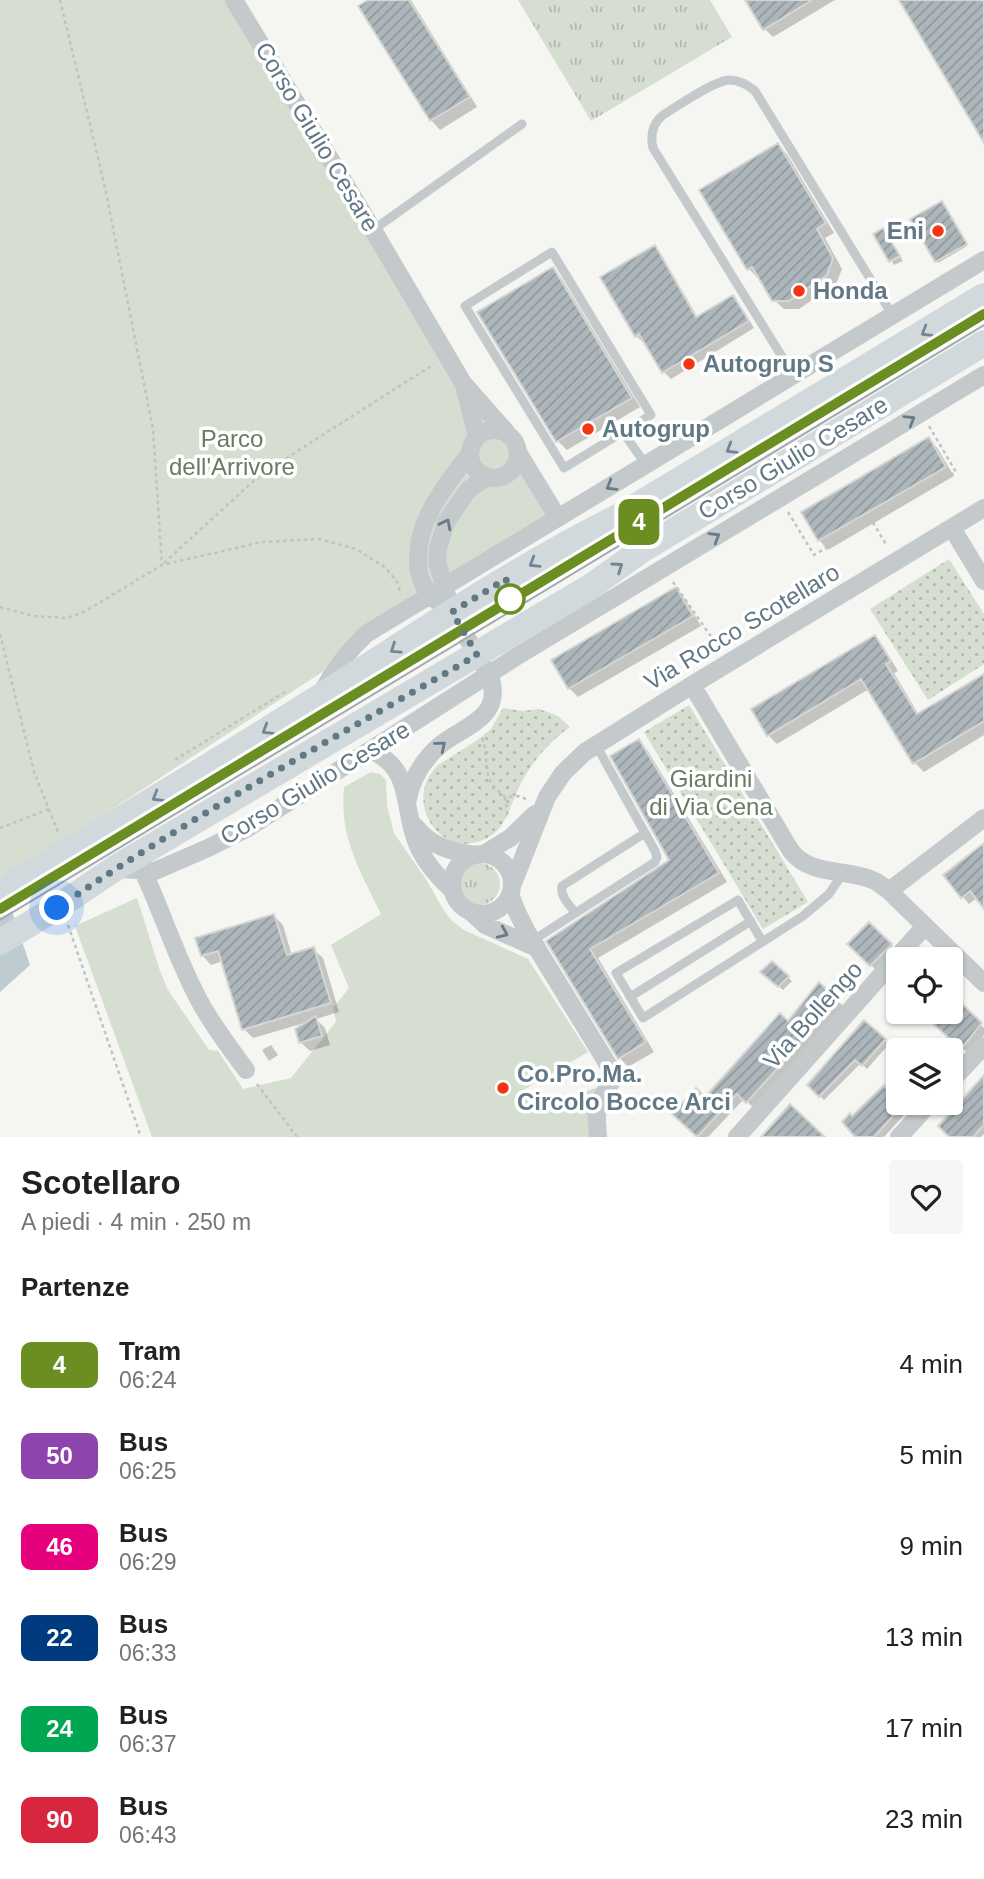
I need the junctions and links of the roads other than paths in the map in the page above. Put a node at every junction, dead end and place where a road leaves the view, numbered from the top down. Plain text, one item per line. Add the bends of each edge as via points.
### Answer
1 (234, 0) edge
2 (522, 124) dead end
3 (373, 230) junction
4 (984, 260) edge
5 (984, 296) edge
6 (893, 316) junction
7 (984, 343) edge
8 (794, 376) junction
9 (984, 376) edge
10 (463, 383) junction
11 (624, 432) junction
12 (507, 433) junction
13 (477, 436) junction
14 (470, 453) junction
15 (519, 454) junction
16 (646, 465) junction
17 (487, 477) junction
18 (984, 508) edge
19 (558, 518) junction
20 (952, 527) junction
21 (984, 581) edge
22 (431, 587) junction
23 (452, 612) junction
24 (483, 664) junction
25 (692, 685) junction
26 (308, 691) junction
27 (596, 745) junction
28 (370, 750) junction
29 (542, 806) junction
30 (409, 811) junction
31 (984, 818) edge
32 (645, 833) junction
33 (480, 854) junction
34 (131, 865) junction
35 (843, 873) junction
36 (452, 890) junction
37 (511, 890) junction
38 (0, 891) edge
39 (889, 891) junction
40 (575, 912) junction
41 (472, 913) junction
42 (751, 921) junction
43 (925, 926) junction
44 (762, 941) junction
45 (0, 942) edge
46 (534, 944) junction
47 (984, 983) edge
48 (630, 997) junction
49 (984, 1046) edge
50 (963, 1068) edge
51 (246, 1070) road end
52 (919, 1115) edge
53 (598, 1137) edge
54 (737, 1137) edge
55 (899, 1137) edge

1 - 3 street, Corso Giulio Cesare
2 - 3 lane
3 - 10 street, Corso Giulio Cesare
4 - 6 street, Corso Giulio Cesare
5 -> 23 main road, Corso Giulio Cesare
6 - 8 street, Corso Giulio Cesare
6 - 8 lane via 755,91 734,80 721,82 663,115 652,132 653,148
24 -> 7 main road, Corso Giulio Cesare via 642,550
8 - 16 street, Corso Giulio Cesare
24 -> 9 street, Corso Giulio Cesare via 664,568
10 - 12 street, Corso Giulio Cesare
10 - 13 street, Corso Giulio Cesare
11 - 11 lane via 564,468 464,306 551,252 651,415
11 - 16 lane
12 - 13 street via 495,429
12 - 15 street
13 - 14 street
14 - 17 street via 472,465
14 - 22 street via 430,508 422,529 418,547
15 - 17 street via 511,471
15 - 19 street
16 -> 19 street, Corso Giulio Cesare
22 -> 17 street via 446,522 468,490
18 - 20 street, Via Rocco Scotellaro
19 - 22 street, Corso Giulio Cesare
20 - 21 street
20 - 25 street, Via Rocco Scotellaro
22 - 23 street
22 - 26 street, Corso Giulio Cesare via 366,634 333,672
23 - 24 street
23 -> 26 main road, Corso Giulio Cesare
24 - 28 street, Corso Giulio Cesare
30 -> 24 street via 410,785 427,759 481,719 490,707 492,689
24 - 34 main road, Corso Giulio Cesare via 303,756
25 - 27 street, Via Rocco Scotellaro
25 - 35 street via 793,854 802,863
26 -> 38 main road, Corso Giulio Cesare
27 - 29 street, Via Rocco Scotellaro via 563,773
27 - 32 lane
28 - 30 street via 395,767
28 - 34 street, Corso Giulio Cesare via 239,832 155,871
29 - 33 street, Via Rocco Scotellaro via 516,833
29 - 37 street, Via Rocco Scotellaro
30 - 33 street via 425,837 440,847
30 - 36 street via 415,839
31 - 39 street
32 - 40 lane via 655,850 654,862
32 - 40 lane via 562,886 563,897
33 - 36 street via 457,867
33 - 37 street via 505,864 512,878
34 - 45 main road, Corso Giulio Cesare via 62,916
34 - 51 street via 156,897 200,1002
35 - 39 street via 876,881
35 - 44 lane via 817,905
36 - 41 street via 459,904
37 - 41 street via 495,911
37 - 46 street
39 - 43 street
40 - 46 lane
41 -> 46 street via 485,925
42 - 44 lane
42 - 48 lane
42 - 48 lane via 738,900 616,973
43 - 47 street
43 - 54 street, Via Bollengo
44 - 48 lane via 643,1018
46 - 53 street via 615,1076 596,1107
49 - 50 street
52 - 55 street

